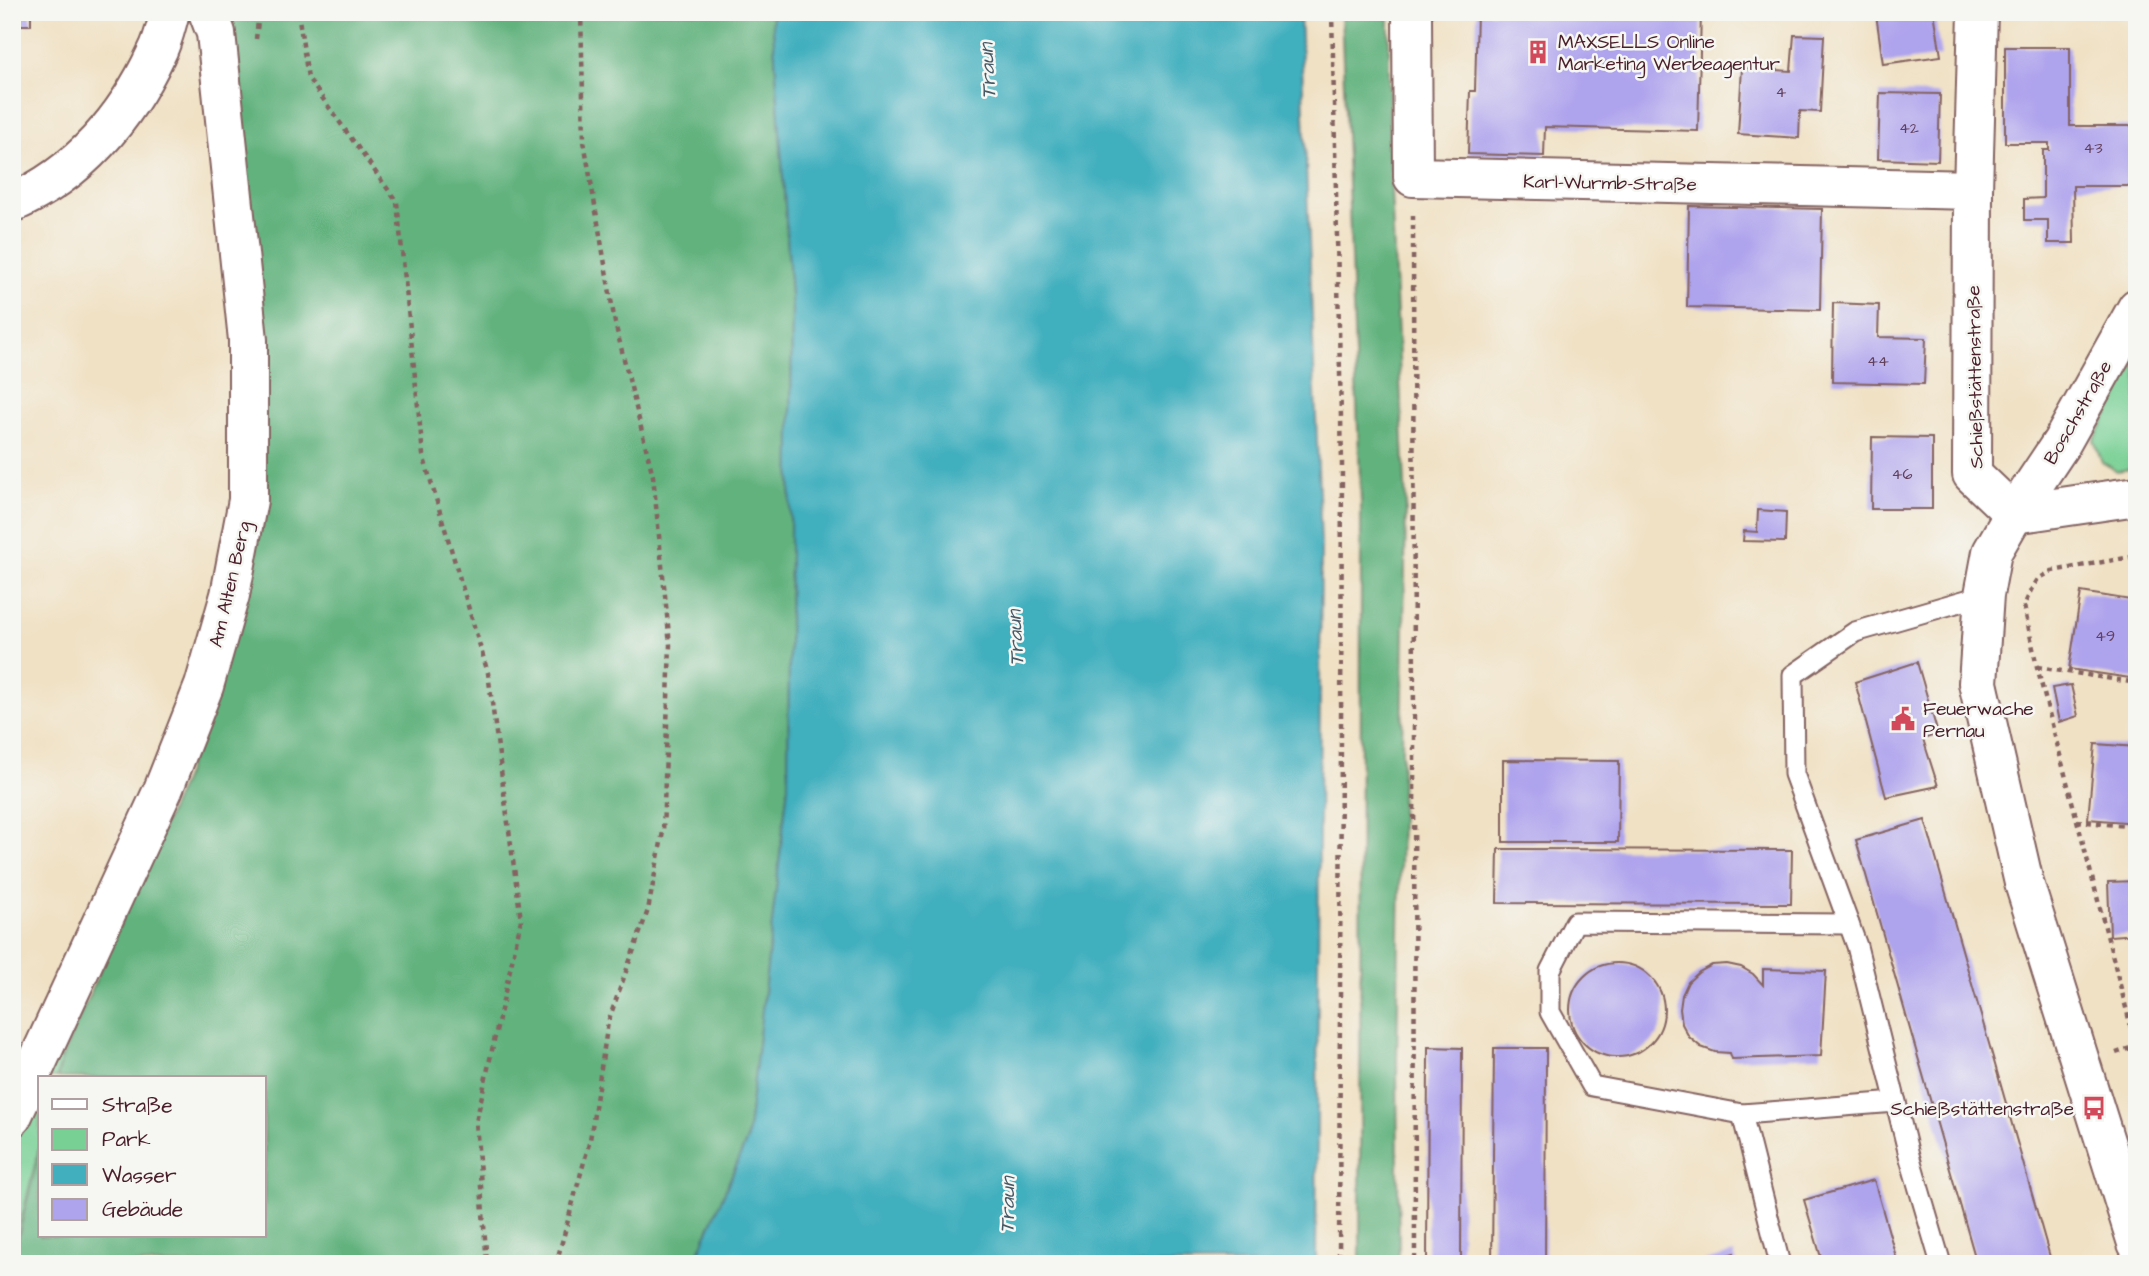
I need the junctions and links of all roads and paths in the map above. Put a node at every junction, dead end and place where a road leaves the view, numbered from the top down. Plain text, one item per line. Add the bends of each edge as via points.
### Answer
1 (170, 12) edge
2 (208, 12) edge
3 (298, 12) edge
4 (581, 12) edge
5 (1332, 12) edge
6 (1412, 12) edge
7 (1979, 12) edge
8 (1413, 177) junction
9 (1973, 190) junction
10 (12, 203) edge
11 (2137, 308) edge
12 (2137, 496) edge
13 (2014, 514) junction
14 (2137, 556) edge
15 (1984, 595) junction
16 (2037, 667) junction
17 (2137, 683) edge
18 (2077, 821) junction
19 (2137, 827) edge
20 (1849, 924) junction
21 (2081, 1065) junction
22 (1896, 1102) junction
23 (1742, 1114) junction
24 (12, 1117) edge
25 (2137, 1243) edge
26 (487, 1264) edge
27 (556, 1264) edge
28 (1339, 1264) edge
29 (1415, 1264) edge
30 (1780, 1264) edge
31 (1941, 1264) edge

1 - 10 street via 158,52 110,130 70,170
2 - 24 street, Am Alten Berg via 216,33 248,340 248,500 230,595 204,685 163,790
3 - 26 path via 308,78 397,202 422,455 488,673 521,919 477,1122
4 - 27 path via 584,141 615,323 653,477 670,645 663,832 648,910 608,1021 590,1140
5 - 28 path via 1342,463
6 - 8 street
7 - 9 street, Schießstättenstraße
8 - 9 street, Karl-Wurmb-Straße
8 - 29 path
9 - 13 street, Schießstättenstraße via 1972,474
11 - 13 street, Boschstraße via 2062,442
12 - 13 street
13 - 15 street via 1992,552
14 - 16 path via 2052,571 2038,579 2024,606
15 - 20 lane via 1855,632 1793,675 1794,774
15 - 21 street via 1978,682 2024,883
16 - 17 path
16 - 18 path
18 - 19 path
18 - 21 path via 2136,1046
20 - 22 lane
20 - 23 lane via 1576,922 1550,971 1550,1012 1592,1086
21 - 25 street
22 - 23 lane
22 - 31 lane
23 - 30 lane

